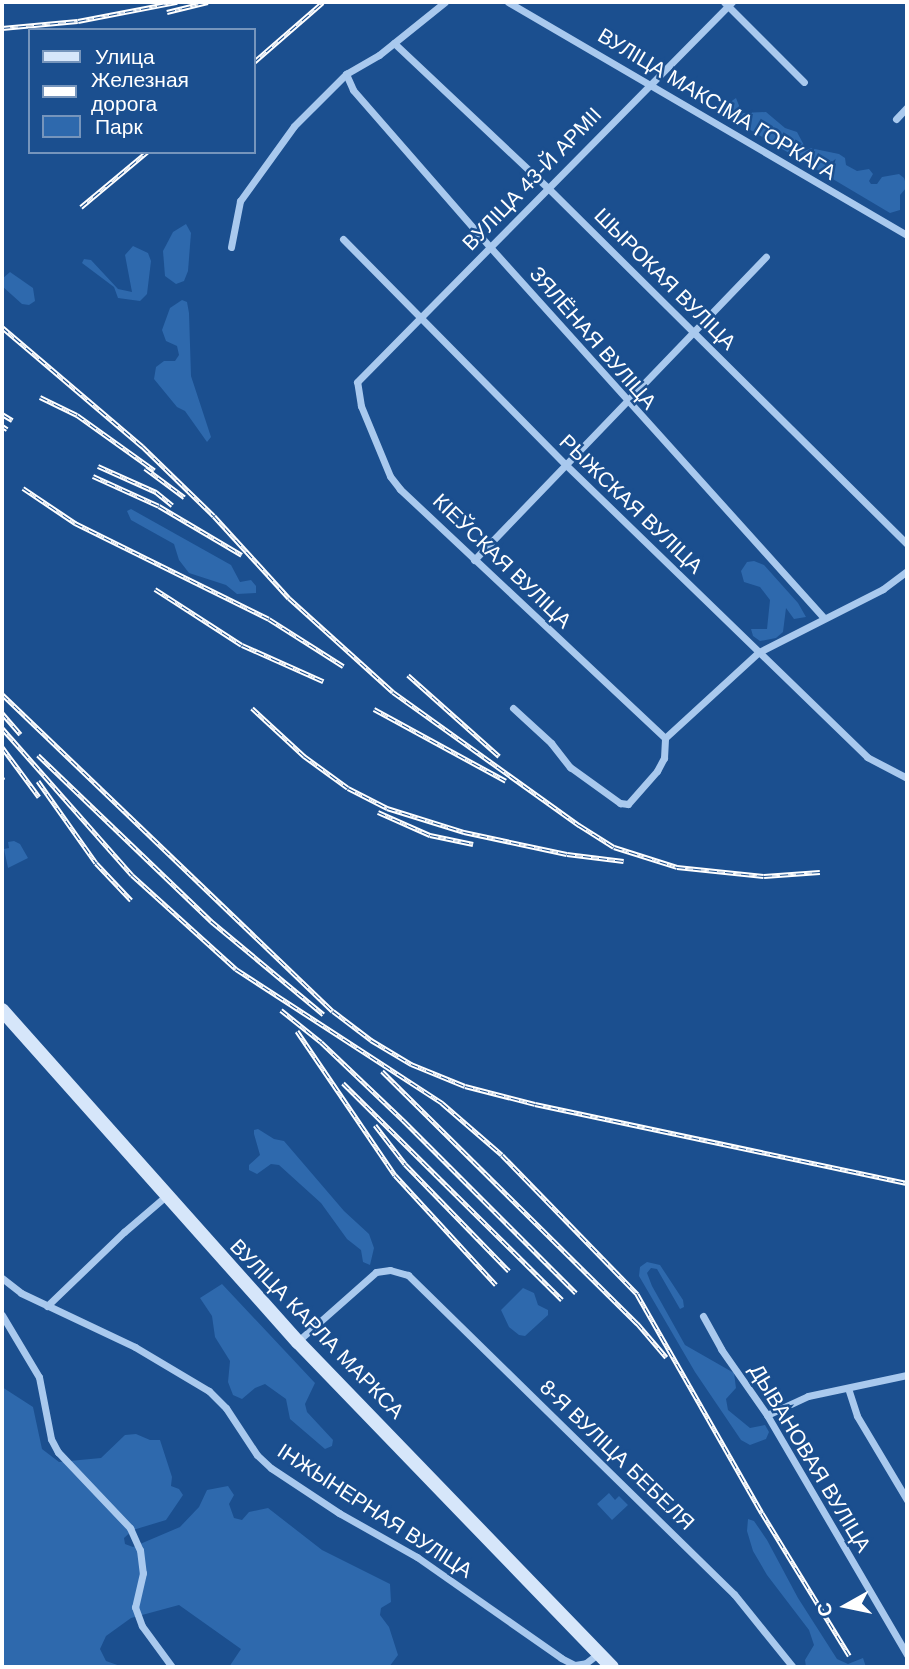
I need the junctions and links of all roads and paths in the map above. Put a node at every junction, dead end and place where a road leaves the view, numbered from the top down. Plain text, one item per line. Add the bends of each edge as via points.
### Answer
1 (444, 2) edge
2 (508, 2) edge
3 (728, 3) edge
4 (394, 43) junction
5 (346, 74) junction
6 (804, 82) dead end
7 (650, 83) junction
8 (907, 107) edge
9 (896, 119) dead end
10 (548, 188) junction
11 (907, 235) edge
12 (343, 239) dead end
13 (231, 247) dead end
14 (490, 247) junction
15 (766, 257) dead end
16 (422, 318) junction
17 (694, 332) junction
18 (357, 382) joint
19 (625, 401) junction
20 (565, 464) junction
21 (907, 544) edge
22 (474, 560) junction
23 (907, 571) edge
24 (824, 618) junction
25 (759, 652) junction
26 (513, 708) dead end
27 (665, 738) junction
28 (907, 778) edge
29 (2, 1010) edge
30 (167, 1195) junction
31 (2, 1278) edge
32 (47, 1306) junction
33 (2, 1315) edge
34 (703, 1316) dead end
35 (298, 1342) junction
36 (907, 1375) edge
37 (848, 1388) junction
38 (767, 1415) junction
39 (906, 1496) edge
40 (599, 1653) junction
41 (907, 1655) edge
42 (172, 1667) edge
43 (612, 1667) edge
44 (793, 1667) edge

1 - 4 street
2 - 7 street, ВУЛІЦА МАКСІМА ГОРКАГА
3 - 6 street
3 - 7 street, ВУЛІЦА 43-Й АРМІІ
4 - 5 street
4 - 10 street, ШЫРОКАЯ ВУЛІЦА
5 - 13 street via 294,127 256,176 240,201
5 - 14 street, ЗЯЛЁНАЯ ВУЛІЦА via 353,90
7 - 10 street, ВУЛІЦА 43-Й АРМІІ
7 - 11 street, ВУЛІЦА МАКСІМА ГОРКАГА
8 - 9 street
10 - 14 street, ВУЛІЦА 43-Й АРМІІ
10 - 17 street, ШЫРОКАЯ ВУЛІЦА
12 - 16 street, РЫЖСКАЯ ВУЛІЦА
14 - 16 street, ВУЛІЦА 43-Й АРМІІ
14 - 19 street, ЗЯЛЁНАЯ ВУЛІЦА
15 - 17 street
16 - 18 street, ВУЛІЦА 43-Й АРМІІ
16 - 20 street, РЫЖСКАЯ ВУЛІЦА
17 - 19 street
17 - 21 street, ШЫРОКАЯ ВУЛІЦА
18 - 22 street, КІЕЎСКАЯ ВУЛІЦА via 361,406 390,476
19 - 20 street
19 - 24 street, ЗЯЛЁНАЯ ВУЛІЦА
20 - 22 street
20 - 25 street, РЫЖСКАЯ ВУЛІЦА
22 - 27 street, КІЕЎСКАЯ ВУЛІЦА
23 - 24 street via 883,589
24 - 25 street
25 - 27 street
25 - 28 street, РЫЖСКАЯ ВУЛІЦА via 867,757
26 - 27 street via 570,767 620,803 636,798 657,771 664,758
29 - 30 main road, ВУЛІЦА КАРЛА МАРКСА
30 - 32 street
30 - 35 main road, ВУЛІЦА КАРЛА МАРКСА
31 - 32 street, ІНЖЫНЕРНАЯ ВУЛІЦА
32 - 40 street, ІНЖЫНЕРНАЯ ВУЛІЦА via 135,1347 209,1391 271,1468 427,1564 561,1658 575,1665
33 - 42 street via 39,1377 51,1439 58,1452 130,1528 140,1550 143,1573 135,1606 142,1626
34 - 38 street, ДЫВАНОВАЯ ВУЛІЦА
35 - 40 main road, ВУЛІЦА КАРЛА МАРКСА
35 - 44 street, 8-Я ВУЛІЦА БЕБЕЛЯ via 367,1278 390,1270 408,1275 734,1594
36 - 37 street
37 - 38 street via 807,1396
37 - 39 street via 857,1416
38 - 41 street, ДЫВАНОВАЯ ВУЛІЦА
40 - 43 main road, ВУЛІЦА КАРЛА МАРКСА

